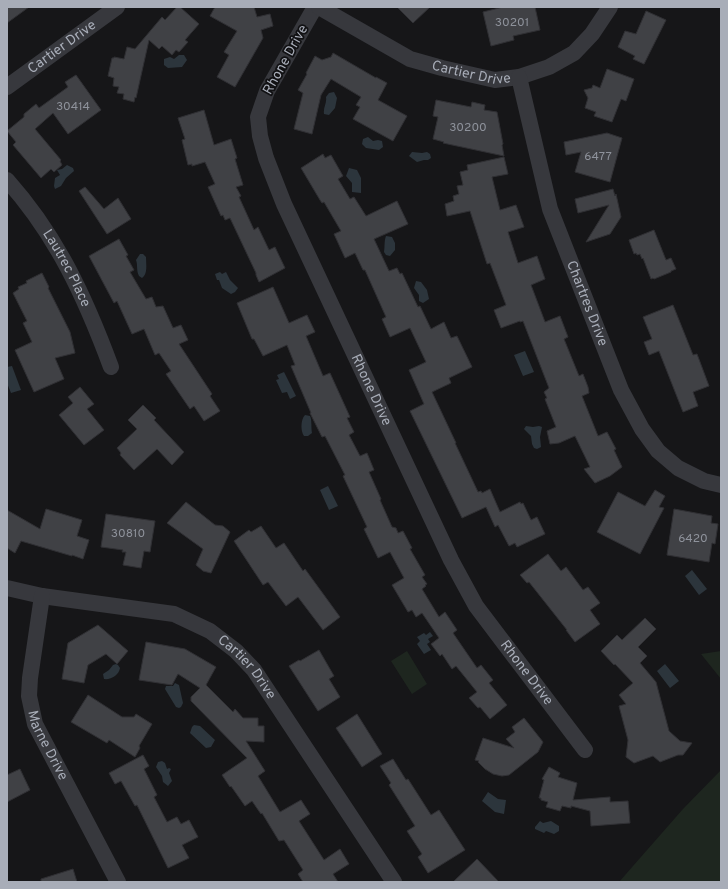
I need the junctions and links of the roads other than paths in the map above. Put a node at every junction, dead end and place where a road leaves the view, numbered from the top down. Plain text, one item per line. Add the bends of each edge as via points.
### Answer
1 (116, 7) edge
2 (315, 7) edge
3 (319, 7) edge
4 (610, 7) edge
5 (519, 77) junction
6 (7, 87) edge
7 (7, 180) edge
8 (110, 367) dead end
9 (721, 485) edge
10 (7, 588) edge
11 (42, 596) junction
12 (585, 750) dead end
13 (118, 882) edge
14 (394, 882) edge

1 - 6 street, Cartier Drive
2 - 12 street, Rhone Drive via 267,91 258,117 266,158 284,204 451,560 476,606
3 - 5 street, Cartier Drive via 410,59 495,80
4 - 5 street, Cartier Drive via 592,34 574,53 549,67
5 - 9 street, Chartres Drive via 550,209 620,390 658,451 678,468 704,481
7 - 8 street, Lautrec Place via 50,236 70,272 94,322
10 - 11 street, Cartier Drive
11 - 13 street, Marne Drive via 30,678 29,696 34,724
11 - 14 street, Cartier Drive via 174,614 210,631 236,651 254,670

